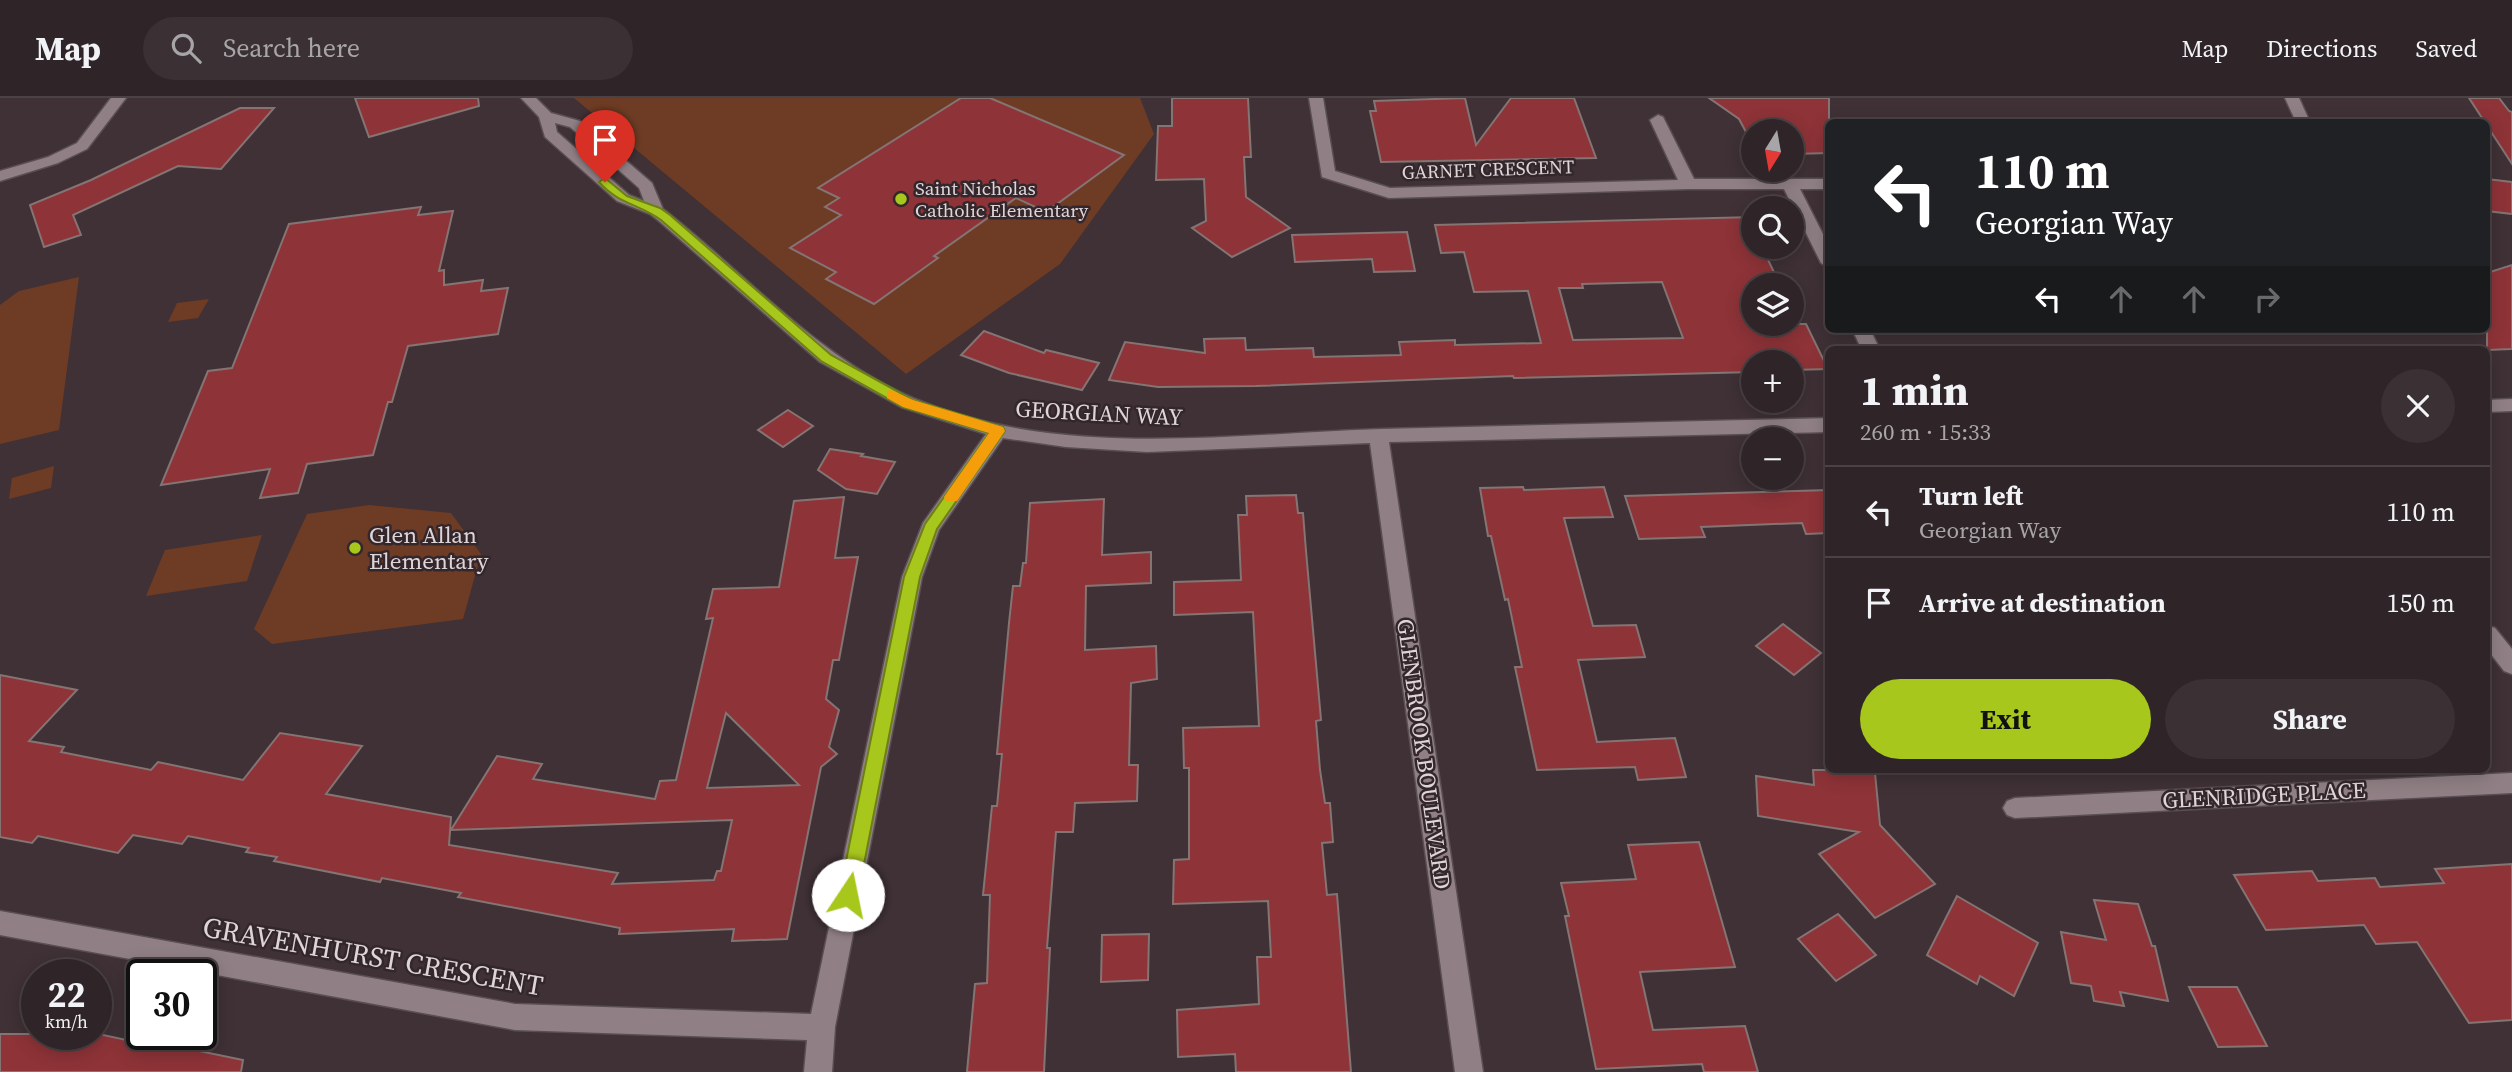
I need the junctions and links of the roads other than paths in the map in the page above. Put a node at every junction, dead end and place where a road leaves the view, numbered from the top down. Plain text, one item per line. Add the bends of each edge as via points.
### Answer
1 (119, 98) edge
2 (528, 98) edge
3 (1316, 98) edge
4 (2292, 98) edge
5 (2302, 119) edge
6 (1658, 120) dead end
7 (0, 176) edge
8 (1688, 184) junction
9 (1825, 184) edge
10 (1790, 185) junction
11 (1825, 255) edge
12 (2512, 405) edge
13 (2490, 406) edge
14 (1825, 425) edge
15 (998, 431) junction
16 (1379, 436) junction
17 (2490, 638) edge
18 (2512, 666) edge
19 (2512, 783) edge
20 (2015, 808) dead end
21 (0, 923) edge
22 (822, 1027) junction
23 (818, 1072) edge
24 (1469, 1072) edge

1 - 7 street via 82,146
2 - 15 street, GEORGIAN WAY via 546,117 550,134 623,198 656,211 826,358 908,403
3 - 8 street, GARNET CRESCENT via 1328,174 1390,193
4 - 5 street
6 - 8 street
8 - 10 street, GARNET CRESCENT
9 - 10 street, GARNET CRESCENT
10 - 11 street
12 - 13 street
14 - 16 street, GEORGIAN WAY
15 - 16 street, GEORGIAN WAY via 1147,445
15 - 22 street via 930,528 912,577
16 - 24 street, GLENBROOK BOULEVARD
17 - 18 street
19 - 20 street, GLENRIDGE PLACE
21 - 22 street, GRAVENHURST CRESCENT via 515,1017
22 - 23 street

